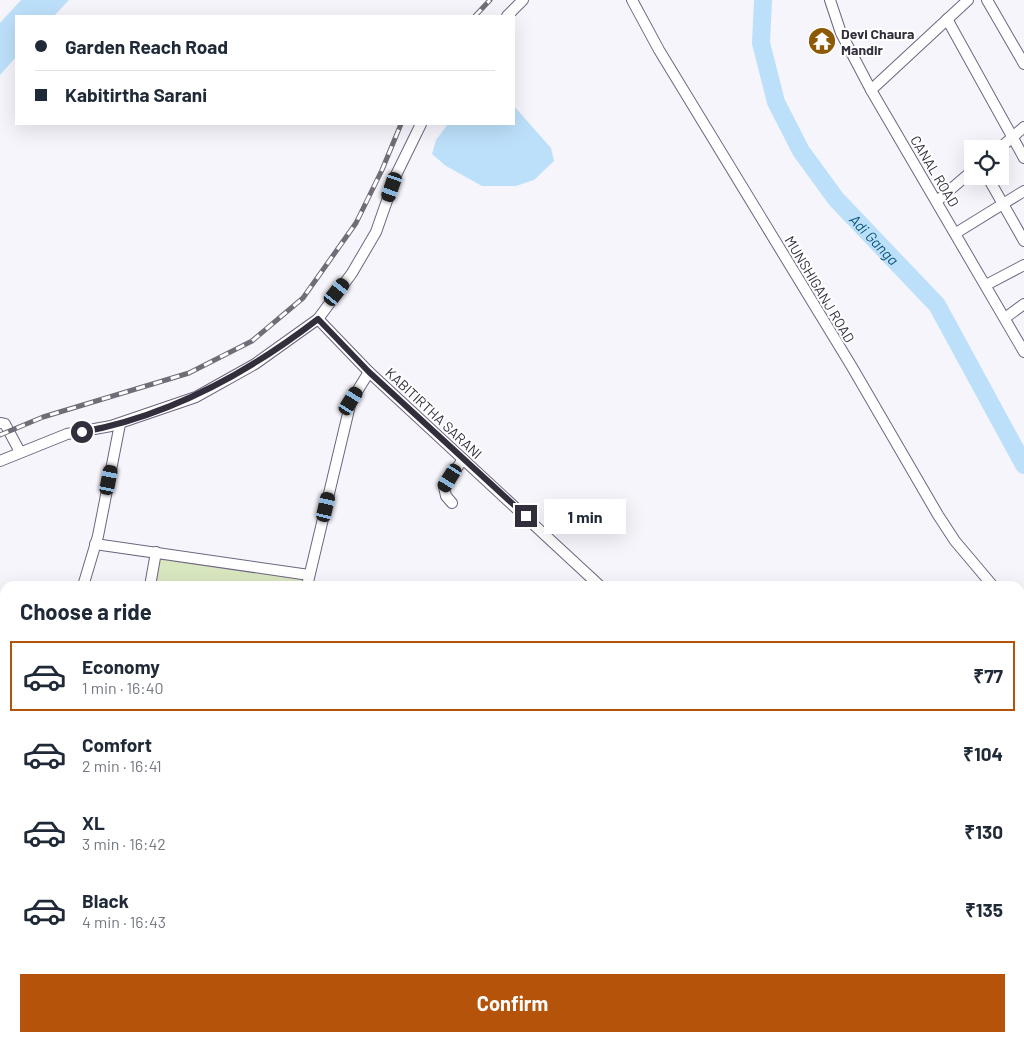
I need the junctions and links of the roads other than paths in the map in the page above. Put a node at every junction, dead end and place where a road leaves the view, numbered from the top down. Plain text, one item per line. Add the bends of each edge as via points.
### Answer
1 (523, 0) edge
2 (632, 0) edge
3 (830, 0) edge
4 (968, 0) edge
5 (987, 0) edge
6 (508, 15) edge
7 (947, 19) junction
8 (1024, 64) edge
9 (871, 90) junction
10 (421, 125) edge
11 (1024, 127) edge
12 (1012, 138) junction
13 (1009, 141) edge
14 (1024, 158) edge
15 (964, 178) edge
16 (992, 185) edge
17 (1024, 191) edge
18 (937, 201) junction
19 (1003, 205) junction
20 (956, 234) junction
21 (1024, 241) edge
22 (1024, 265) edge
23 (986, 285) junction
24 (1024, 304) edge
25 (1004, 318) junction
26 (318, 319) junction
27 (1024, 352) edge
28 (369, 372) junction
29 (0, 423) edge
30 (120, 424) junction
31 (20, 452) junction
32 (464, 459) junction
33 (0, 460) edge
34 (452, 502) dead end
35 (95, 544) junction
36 (156, 552) junction
37 (309, 575) junction
38 (84, 581) edge
39 (151, 581) edge
40 (308, 581) edge
41 (593, 581) edge
42 (989, 581) edge
43 (282, 1042) edge
44 (299, 1042) edge

1 - 6 street
2 - 42 street, MUNSHIGANJ ROAD via 938,515
3 - 9 street, CANAL ROAD via 841,33
4 - 7 street
5 - 8 street
7 - 9 street
7 - 12 street
9 - 18 street, CANAL ROAD
10 - 26 street via 396,175 376,232 352,273
11 - 12 street
12 - 13 street
12 - 14 street
15 - 18 street
16 - 19 street
17 - 19 street
18 - 20 street, CANAL ROAD
19 - 20 street
19 - 21 street
20 - 23 street, CANAL ROAD
22 - 23 street
23 - 25 street, CANAL ROAD
24 - 25 street
25 - 27 street, CANAL ROAD
26 - 28 street, KABITIRTHA SARANI
26 - 30 street via 255,364 196,397
28 - 32 street, KABITIRTHA SARANI
28 - 37 street via 351,401
29 - 31 street via 5,424
30 - 31 street via 67,434
30 - 35 street
31 - 33 street
32 - 34 street via 444,487
32 - 41 street, KABITIRTHA SARANI
35 - 36 street
35 - 38 street
36 - 37 street
36 - 39 street
37 - 40 street
43 - 44 street

